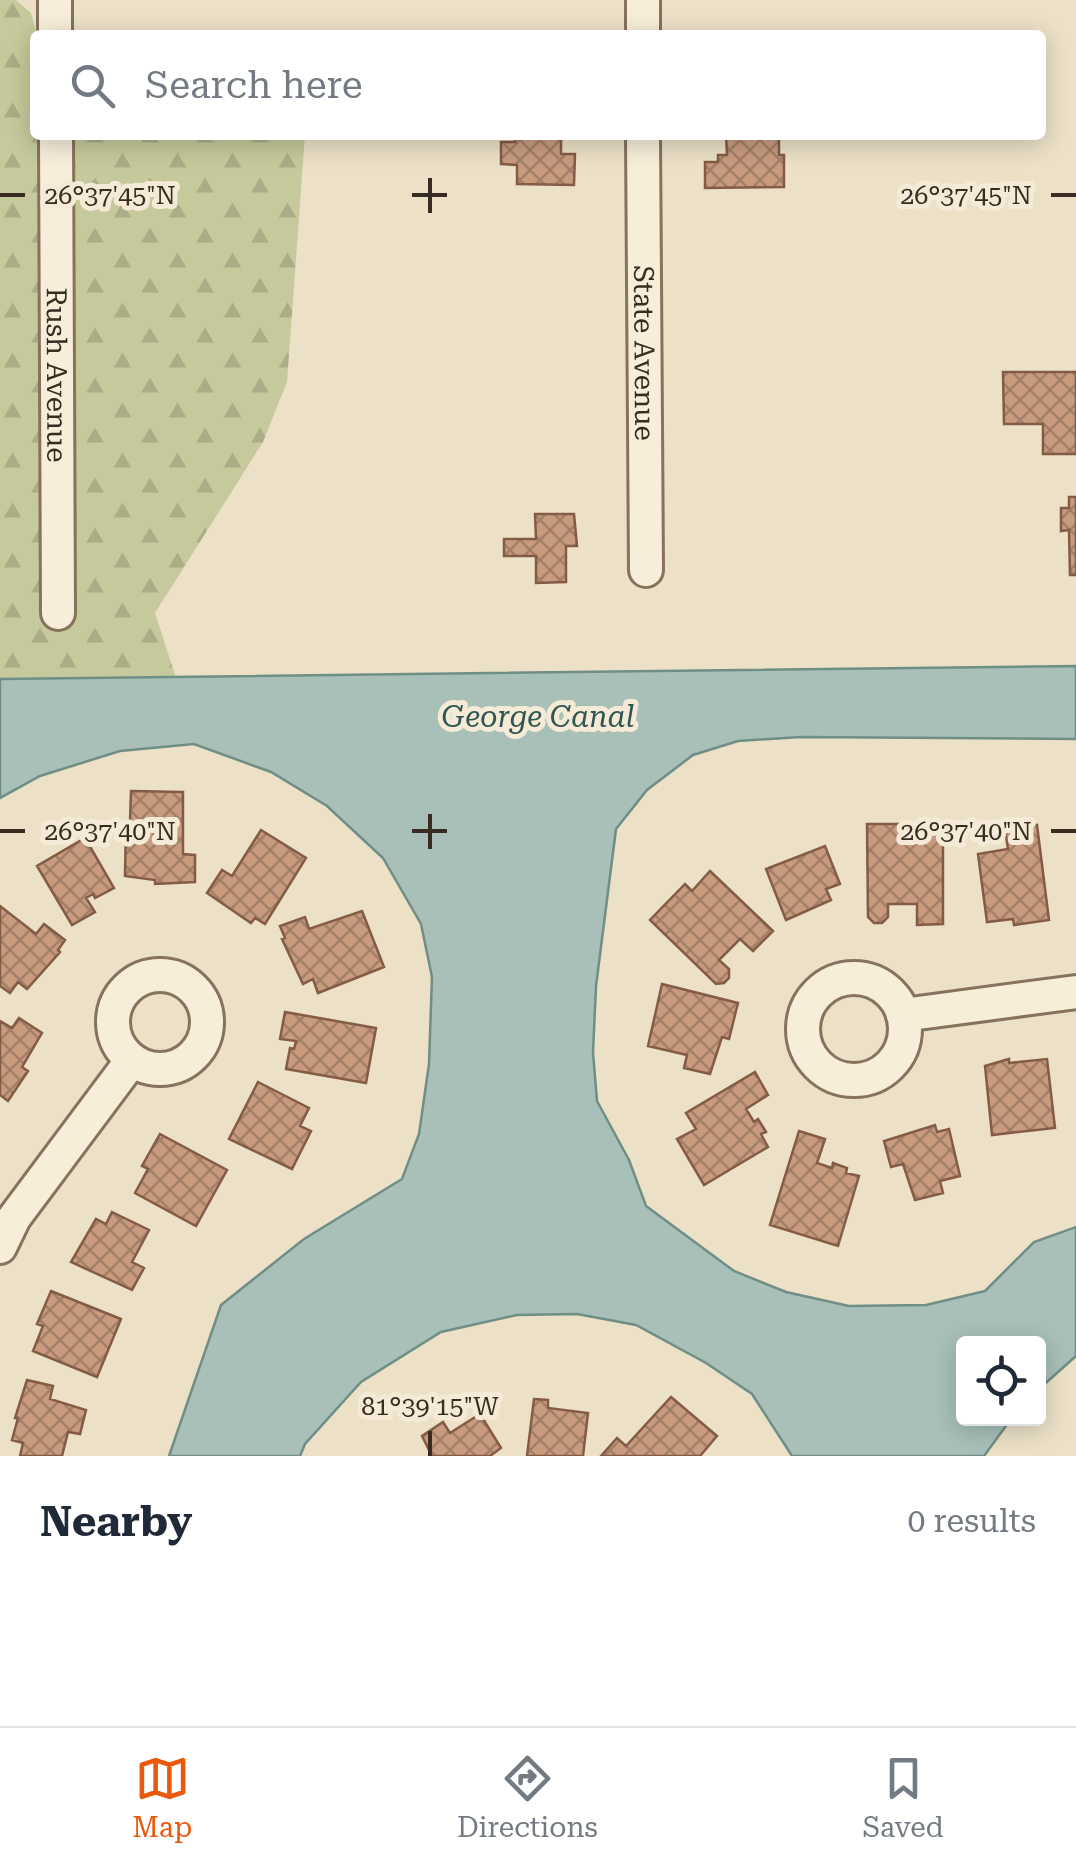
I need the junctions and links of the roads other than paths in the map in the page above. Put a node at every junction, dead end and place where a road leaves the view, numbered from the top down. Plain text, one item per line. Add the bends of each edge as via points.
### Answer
1 (55, 0) edge
2 (642, 0) edge
3 (55, 30) edge
4 (643, 30) edge
5 (56, 140) edge
6 (643, 140) edge
7 (646, 570) dead end
8 (58, 613) dead end
9 (1076, 992) edge
10 (904, 1015) dead end
11 (132, 1060) dead end
12 (0, 1247) edge

1 - 3 street
2 - 4 street
5 - 8 street, Rush Avenue
6 - 7 street, State Avenue
9 - 10 street
11 - 12 street via 14,1218

